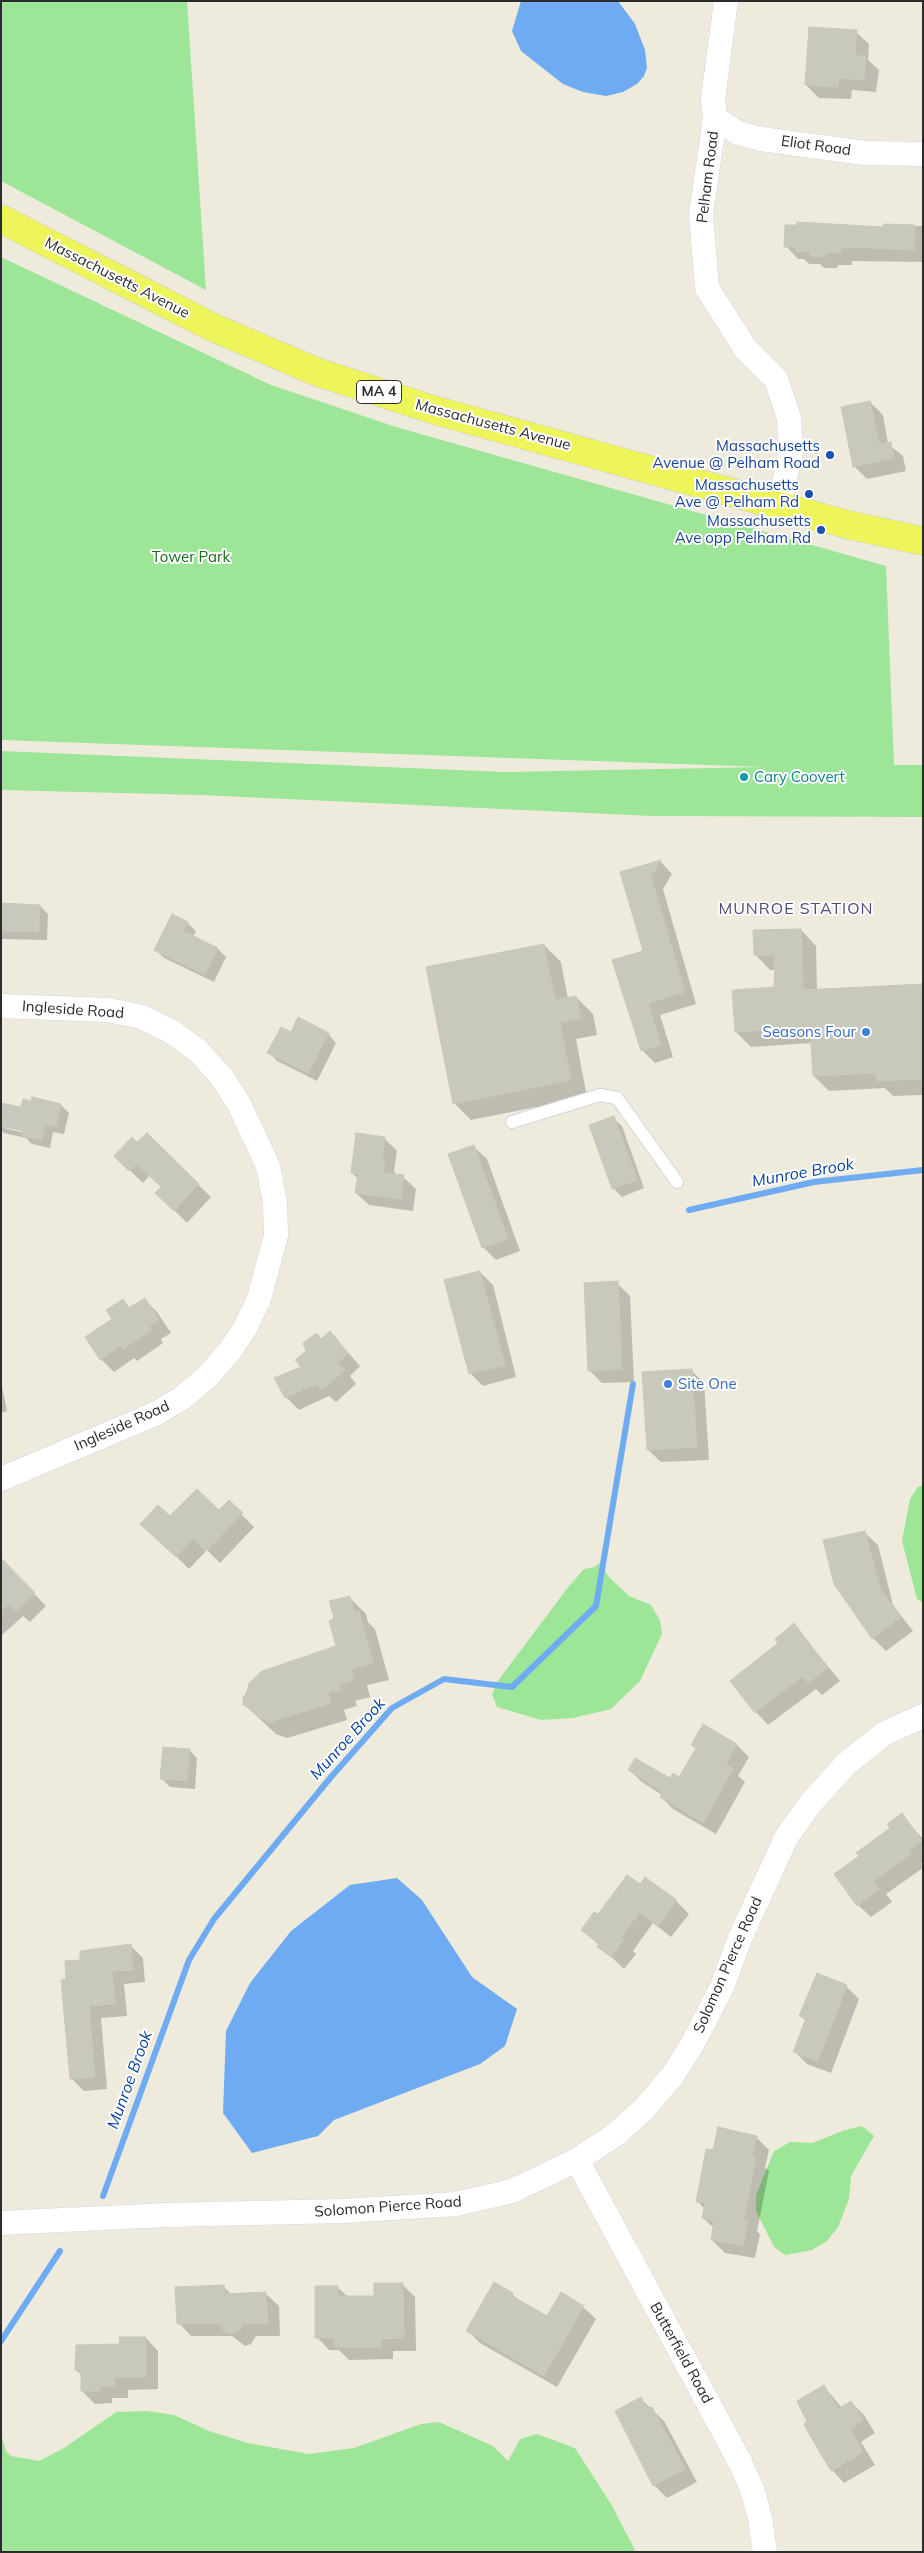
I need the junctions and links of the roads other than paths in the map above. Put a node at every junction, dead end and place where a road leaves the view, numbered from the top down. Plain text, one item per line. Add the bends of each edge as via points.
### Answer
1 (726, 1) edge
2 (715, 118) junction
3 (923, 154) edge
4 (1, 219) edge
5 (779, 505) junction
6 (923, 541) edge
7 (1, 1006) edge
8 (512, 1122) dead end
9 (677, 1182) dead end
10 (1, 1479) edge
11 (923, 1716) edge
12 (577, 2160) junction
13 (1, 2223) edge
14 (764, 2552) edge

1 - 2 street, Pelham Road via 714,99
2 - 3 street, Eliot Road via 738,133 761,139 864,153
2 - 5 street, Pelham Road via 701,214 707,288 745,348 776,379 779,387 789,418 791,451
4 - 5 main road, Massachusetts Avenue / MA 4 via 212,327 317,372 434,410
5 - 6 main road, Massachusetts Avenue / MA 4 via 848,525
7 - 10 street, Ingleside Road via 109,1010 142,1017 172,1032 198,1051 221,1076 239,1104 268,1166 275,1203 276,1235 259,1299 244,1330 207,1377 182,1398 155,1414
8 - 9 lane via 600,1095 617,1098
11 - 12 street, Solomon Pierce Road via 885,1733 846,1764 810,1804 787,1836 748,1920 722,1987 673,2075 644,2109 615,2135
12 - 13 street, Solomon Pierce Road via 512,2191 456,2204
12 - 14 street, Butterfield Road via 740,2462 760,2518

